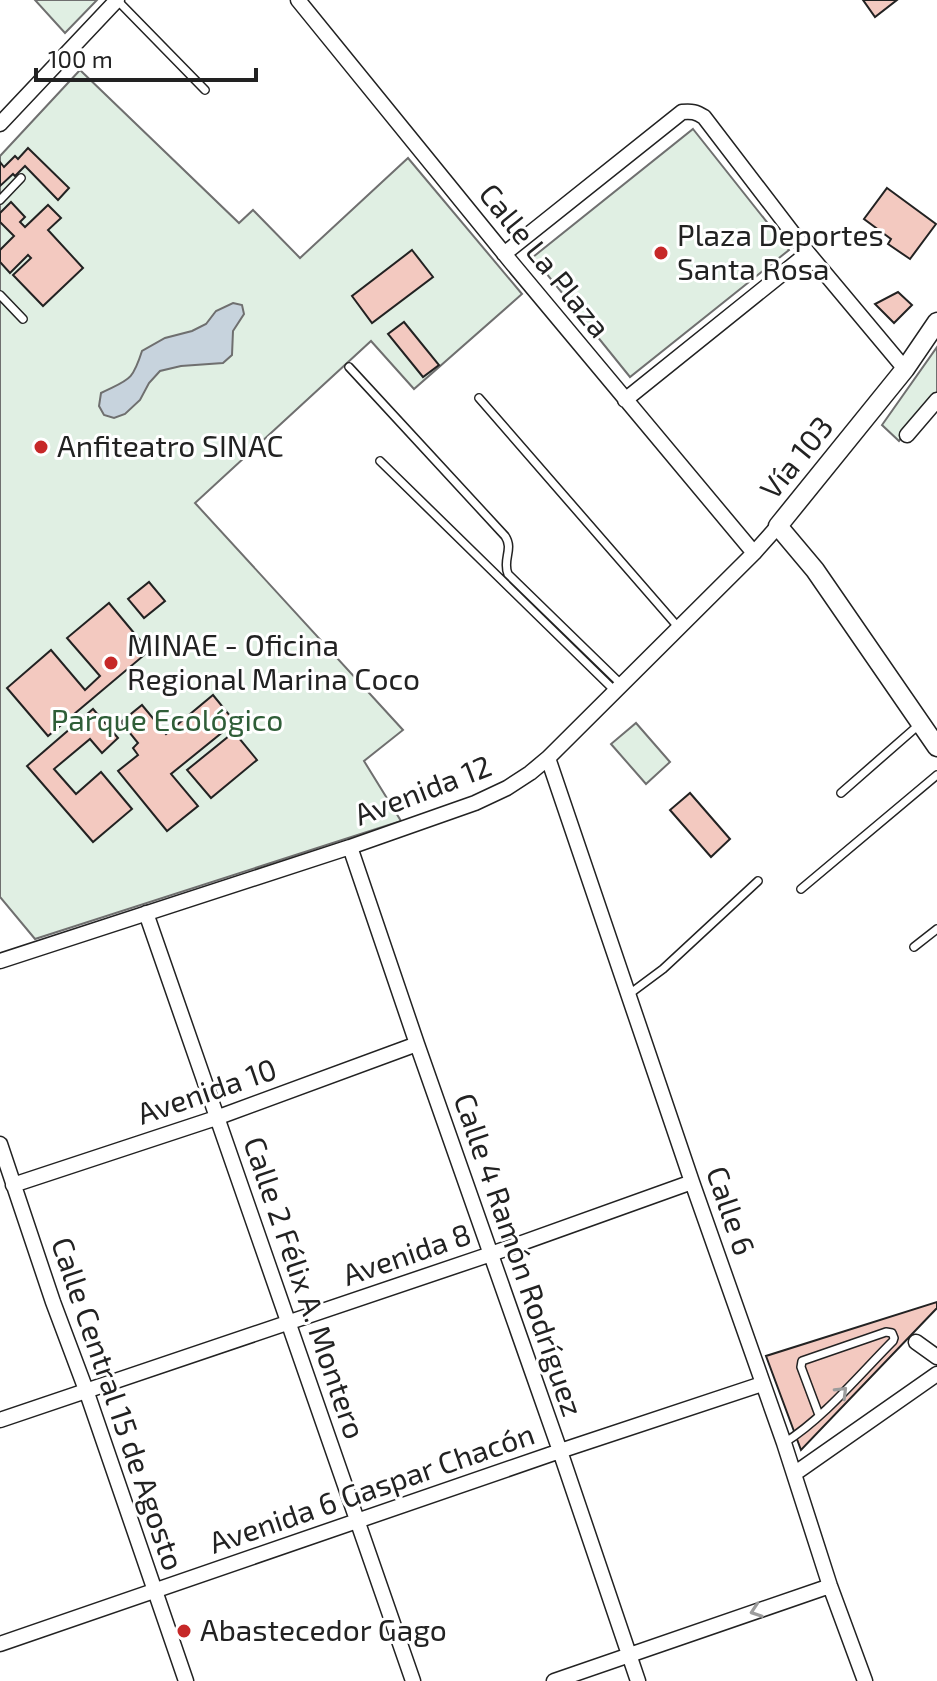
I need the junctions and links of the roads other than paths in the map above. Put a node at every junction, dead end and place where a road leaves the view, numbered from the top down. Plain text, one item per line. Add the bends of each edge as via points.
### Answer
1 (117, 0) edge
2 (298, 0) edge
3 (205, 90) dead end
4 (0, 124) edge
5 (21, 178) dead end
6 (0, 200) edge
7 (808, 253) junction
8 (504, 254) junction
9 (0, 295) edge
10 (23, 319) dead end
11 (934, 333) edge
12 (349, 367) dead end
13 (905, 369) junction
14 (479, 398) dead end
15 (625, 400) junction
16 (937, 400) edge
17 (907, 435) dead end
18 (380, 461) dead end
19 (778, 526) junction
20 (754, 553) junction
21 (679, 628) junction
22 (618, 688) junction
23 (921, 723) junction
24 (937, 747) edge
25 (548, 758) junction
26 (937, 775) edge
27 (841, 793) dead end
28 (350, 847) junction
29 (758, 881) dead end
30 (801, 889) dead end
31 (146, 913) junction
32 (937, 929) edge
33 (914, 947) dead end
34 (0, 961) edge
35 (628, 995) junction
36 (417, 1044) junction
37 (216, 1118) junction
38 (0, 1144) edge
39 (692, 1182) junction
40 (13, 1185) junction
41 (491, 1254) junction
42 (290, 1323) junction
43 (916, 1342) dead end
44 (937, 1357) edge
45 (937, 1374) edge
46 (762, 1384) junction
47 (86, 1390) junction
48 (819, 1415) junction
49 (0, 1420) edge
50 (784, 1443) junction
51 (560, 1451) junction
52 (794, 1474) junction
53 (359, 1522) junction
54 (830, 1586) junction
55 (156, 1591) junction
56 (0, 1644) edge
57 (629, 1656) junction
58 (186, 1681) edge
59 (413, 1681) edge
60 (554, 1681) edge
61 (638, 1681) edge
62 (865, 1681) edge

1 - 3 lane
1 - 4 street
2 - 8 street, Calle La Plaza
5 - 6 lane
7 - 8 street via 704,117 690,111 682,112
7 - 13 street
7 - 15 street
8 - 15 street, Calle La Plaza
9 - 10 lane
11 - 13 main road, Vía 103
12 - 22 lane via 505,536 510,548 508,574
13 - 19 main road, Vía 103
14 - 21 lane
15 - 20 street, Calle La Plaza
16 - 17 street
18 - 22 lane
19 - 20 street, Avenida 12
19 - 23 main road, Vía 103 via 815,570
20 - 21 street, Avenida 12
21 - 22 street, Avenida 12
22 - 25 street, Avenida 12
23 - 24 main road, Vía 103
23 - 27 lane
25 - 28 street, Avenida 12 via 507,788 475,803
25 - 35 street, Calle 6
26 - 30 lane
28 - 31 street, Avenida 12
28 - 36 street, Calle 4 Ramón Rodríguez
29 - 35 lane
31 - 34 street, Avenida 12
31 - 37 street, Calle 2 Félix A. Montero
32 - 33 lane
35 - 39 street, Calle 6
36 - 37 street, Avenida 10
36 - 41 street, Calle 4 Ramón Rodríguez
37 - 40 street, Avenida 10
37 - 42 street, Calle 2 Félix A. Montero
38 - 40 street, Calle Central 15 de Agosto
39 - 41 street, Avenida 8
39 - 46 street, Calle 6
40 - 47 street, Calle Central 15 de Agosto
41 - 42 street, Avenida 8
41 - 51 street, Calle 4 Ramón Rodríguez
42 - 47 street, Avenida 8
42 - 53 street, Calle 2 Félix A. Montero
43 - 44 street
45 - 52 street
46 - 50 street, Calle 6
46 - 51 street, Avenida 6 Gaspar Chacón
47 - 49 street, Avenida 8
47 - 55 street, Calle Central 15 de Agosto
48 -> 48 lane via 893,1341 892,1333 802,1361
48 - 50 lane
50 - 52 street, Calle 6
51 - 53 street, Avenida 6 Gaspar Chacón
51 - 57 street, Calle 4 Ramón Rodríguez
52 - 54 street, Calle 6
53 - 55 street, Avenida 6 Gaspar Chacón
53 - 59 street, Calle 2 Félix A. Montero
54 -> 57 street
54 - 62 street, Calle 6
55 - 56 street, Avenida 6 Gaspar Chacón
55 - 58 street, Calle Central 15 de Agosto
57 - 60 street
57 - 61 street, Calle 4 Ramón Rodríguez

